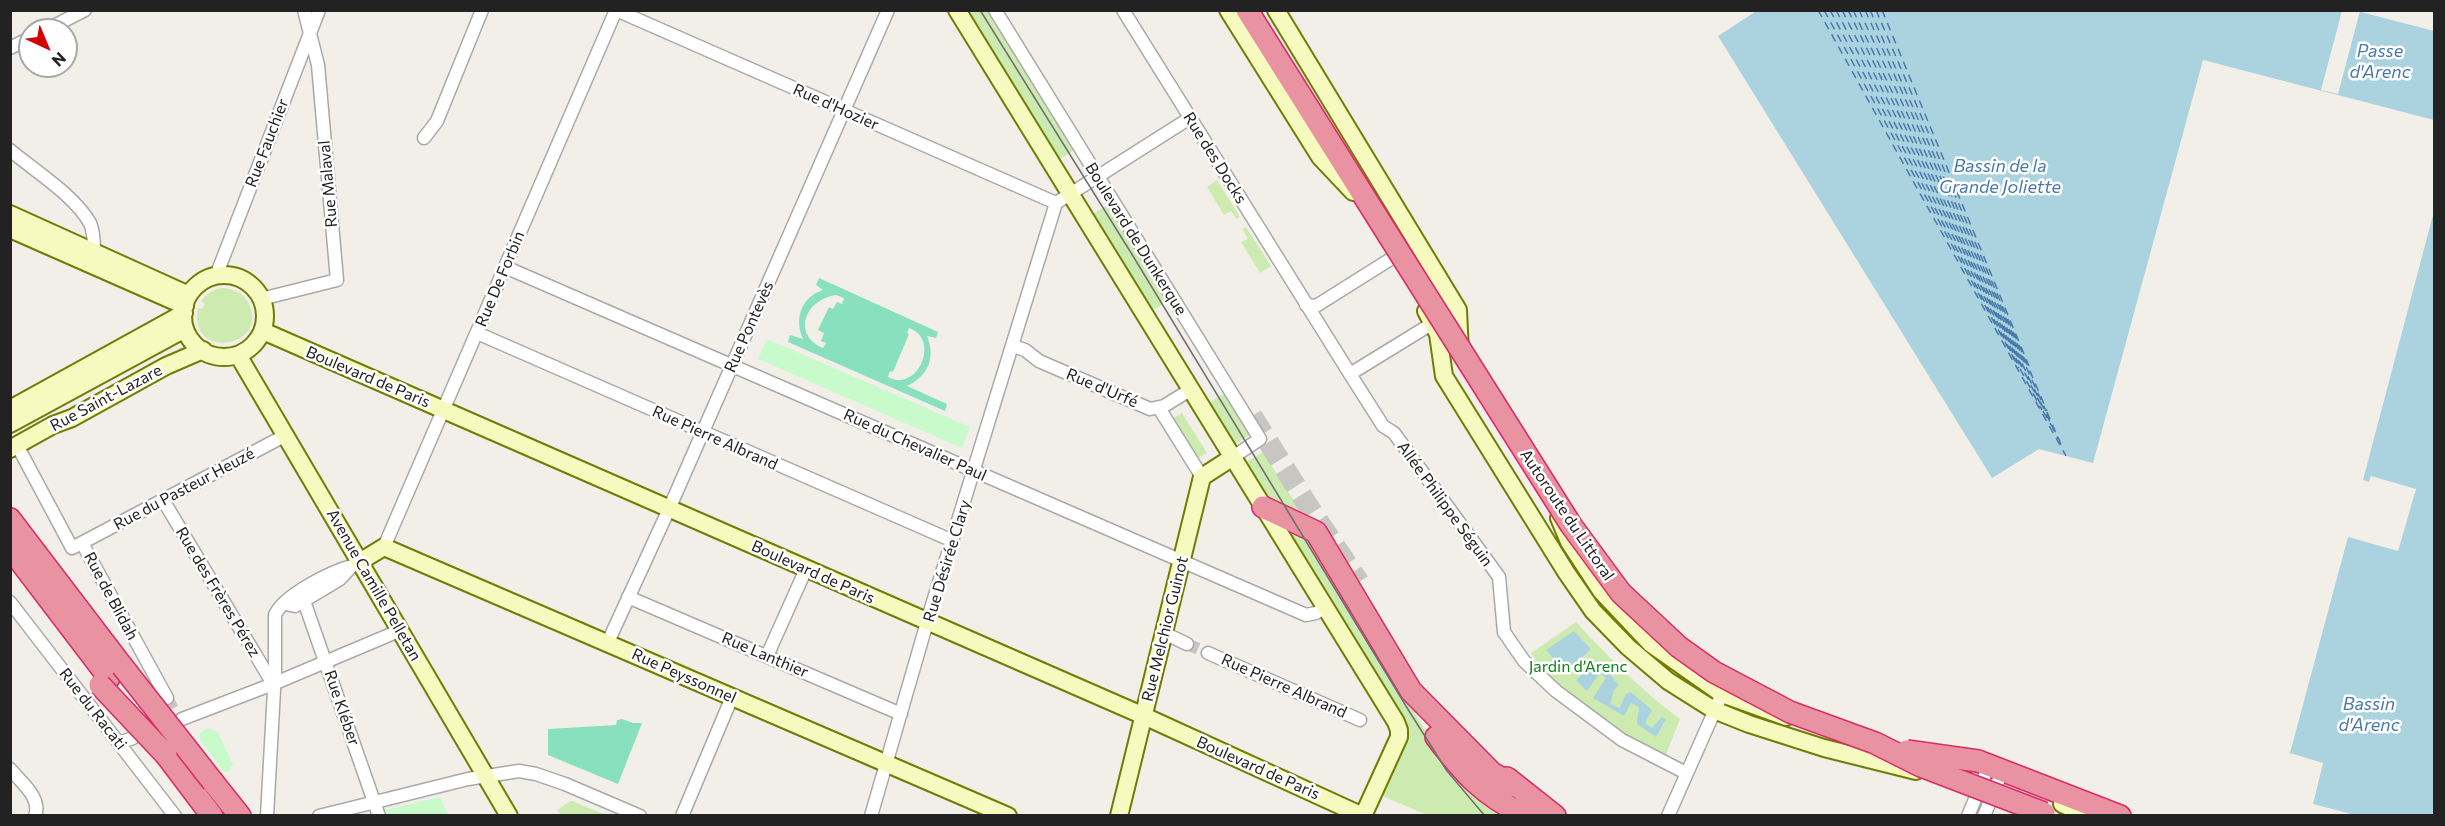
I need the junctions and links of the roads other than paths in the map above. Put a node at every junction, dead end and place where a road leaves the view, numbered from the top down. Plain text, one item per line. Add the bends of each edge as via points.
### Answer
1 (85, 10) edge
2 (304, 10) edge
3 (319, 10) edge
4 (482, 10) edge
5 (888, 10) edge
6 (957, 10) edge
7 (995, 10) edge
8 (1123, 10) edge
9 (1228, 10) edge
10 (1247, 10) edge
11 (1262, 10) edge
12 (1276, 10) edge
13 (616, 11) edge
14 (69, 18) edge
15 (310, 34) junction
16 (1306, 98) junction
17 (844, 110) junction
18 (1190, 118) junction
19 (424, 138) dead end
20 (10, 150) edge
21 (1098, 177) junction
22 (1063, 199) junction
23 (10, 214) edge
24 (10, 229) edge
25 (1416, 243) junction
26 (1391, 247) junction
27 (94, 251) junction
28 (505, 267) junction
29 (216, 276) junction
30 (261, 299) junction
31 (1306, 305) junction
32 (186, 311) junction
33 (1433, 323) junction
34 (263, 331) junction
35 (477, 333) junction
36 (1013, 346) junction
37 (203, 350) junction
38 (238, 355) junction
39 (732, 364) junction
40 (1350, 374) junction
41 (1190, 390) junction
42 (1159, 408) junction
43 (10, 409) edge
44 (444, 409) junction
45 (10, 424) edge
46 (702, 433) junction
47 (286, 435) junction
48 (14, 447) edge
49 (1233, 457) junction
50 (975, 471) junction
51 (1202, 477) junction
52 (163, 500) junction
53 (1263, 507) junction
54 (669, 509) junction
55 (10, 519) edge
56 (953, 541) junction
57 (82, 543) junction
58 (384, 547) junction
59 (10, 548) edge
60 (1182, 561) junction
61 (10, 562) edge
62 (356, 563) junction
63 (806, 568) junction
64 (10, 571) edge
65 (1359, 582) tunnel mouth
66 (628, 597) junction
67 (304, 601) junction
68 (10, 603) edge
69 (281, 607) junction
70 (1325, 608) junction
71 (928, 623) junction
72 (400, 630) junction
73 (1164, 633) junction
74 (608, 642) junction
75 (1187, 644) tunnel mouth
76 (1208, 653) tunnel mouth
77 (767, 656) junction
78 (326, 661) junction
79 (109, 678) junction
80 (273, 684) junction
81 (1722, 694) junction
82 (732, 697) junction
83 (167, 698) tunnel mouth
84 (130, 706) dead end
85 (1714, 710) junction
86 (901, 714) junction
87 (1144, 716) junction
88 (182, 719) dead end
89 (1360, 720) dead end
90 (1445, 728) junction
91 (133, 738) dead end
92 (119, 743) junction
93 (1875, 743) junction
94 (166, 755) junction
95 (886, 763) junction
96 (10, 769) edge
97 (1686, 773) junction
98 (482, 777) junction
99 (1992, 777) junction
100 (1985, 794) junction
101 (374, 801) junction
102 (35, 816) edge
103 (175, 816) edge
104 (212, 816) edge
105 (240, 816) edge
106 (267, 816) edge
107 (319, 816) edge
108 (379, 816) edge
109 (509, 816) edge
110 (640, 816) edge
111 (682, 816) edge
112 (871, 816) edge
113 (1008, 816) edge
114 (1119, 816) edge
115 (1363, 816) edge
116 (1526, 816) edge
117 (1555, 816) edge
118 (1668, 816) edge
119 (1968, 816) edge
120 (1984, 816) edge
121 (2041, 816) edge
122 (2050, 816) edge
123 (2089, 816) edge
124 (2120, 816) edge

1 - 14 street
2 - 15 street, Rue Malaval
3 - 15 street, Rue Fauchier
4 - 19 street via 437,121
5 - 17 street, Rue Pontevès
6 - 22 street, Boulevard de Dunkerque
7 - 21 street, Boulevard de Dunkerque
8 - 18 street, Rue des Docks
9 - 26 street via 1320,157 1348,185
10 - 16 highway
11 - 16 highway
12 - 25 street
13 - 17 street, Rue d'Hozier
13 - 28 street, Rue De Forbin
15 - 29 street, Rue Fauchier
15 - 30 street, Rue Malaval via 318,65 337,280
16 - 26 highway, Autoroute du Littoral
17 - 22 street, Rue d'Hozier
17 - 39 street, Rue Pontevès
18 - 21 street
18 - 31 street, Rue des Docks
20 - 27 street via 72,201 90,224
21 - 22 street
21 - 49 street, Boulevard de Dunkerque via 1260,440
22 - 36 street, Rue Désirée Clary
22 - 41 street, Boulevard de Dunkerque
23 - 27 street
24 - 32 street
25 - 26 street
25 - 81 street via 1458,310 1463,364 1601,591 1651,644
26 - 31 street via 1316,306
26 - 33 street
26 - 93 highway, Autoroute du Littoral, bridge via 1571,525 1621,593 1679,647 1714,672 1790,711
27 - 32 street
28 - 35 street, Rue De Forbin
28 - 39 street, Rue du Chevalier Paul
29 - 30 street via 244,280
29 - 32 street via 197,286
30 - 34 street via 265,310
31 - 40 street, Rue des Docks
32 - 37 street via 190,339
32 - 43 street
32 - 45 street
33 - 40 street
33 - 85 street via 1444,376 1586,602 1647,664
34 - 38 street via 253,346
34 - 44 street, Boulevard de Paris
35 - 44 street, Rue De Forbin
35 - 46 street, Rue Pierre Albrand
36 - 42 street, Rue d'Urfé via 1150,409
36 - 50 street, Rue Désirée Clary
37 - 38 street via 220,357
37 - 48 street, Rue Saint-Lazare
38 - 47 street, Avenue Camille Pelletan
39 - 46 street, Rue Pontevès
39 - 50 street, Rue du Chevalier Paul
40 - 97 street, Allée Philippe Séguin via 1383,426 1394,434 1499,577 1504,632 1524,661 1556,692 1622,740
41 - 42 street, Rue d'Urfé
41 - 49 street, Boulevard de Dunkerque
42 - 51 street
44 - 54 street, Boulevard de Paris
44 - 58 street, Rue De Forbin
46 - 54 street, Rue Pontevès
46 - 56 street, Rue Pierre Albrand
47 - 52 street, Rue du Pasteur Heuzé
47 - 62 street, Avenue Camille Pelletan
48 - 57 street, Rue de Blidah via 72,548
49 - 51 street
49 - 53 street, Boulevard de Dunkerque
50 - 56 street, Rue Désirée Clary
50 - 60 street, Rue du Chevalier Paul
51 - 60 street, Rue Melchior Guinot
52 - 57 street, Rue du Pasteur Heuzé
52 - 80 street, Rue des Frères Pérez
53 - 70 street, Boulevard de Dunkerque
53 - 90 highway via 1310,528 1320,537 1411,691
54 - 63 street, Boulevard de Paris
54 - 66 street, Rue Pontevès
55 - 79 highway
56 - 71 street, Rue Désirée Clary
57 - 83 street, Rue de Blidah
58 - 62 street
58 - 74 street, Rue Peyssonnel
59 - 79 highway
60 - 70 street, Rue du Chevalier Paul via 1306,615
60 - 73 street, Rue Melchior Guinot
61 - 79 highway
62 - 67 street via 340,579
62 - 69 street via 336,570 290,597
62 - 72 street, Avenue Camille Pelletan
63 - 71 street, Boulevard de Paris
63 - 77 street
64 - 79 highway
65 - 90 highway
66 - 74 street, Rue Pontevès
66 - 77 street, Rue Lanthier
67 - 69 street
67 - 78 street, Rue Kléber
68 - 92 street, Rue du Racati
69 - 80 street via 275,615
70 - 115 street, Boulevard de Dunkerque via 1400,730
71 - 86 street, Rue Désirée Clary
71 - 87 street, Boulevard de Paris
72 - 78 street
72 - 98 street, Avenue Camille Pelletan
73 - 75 street
73 - 87 street, Rue Melchior Guinot
74 - 82 street, Rue Peyssonnel
76 - 89 street, Rue Pierre Albrand
77 - 86 street, Rue Lanthier
78 - 80 street
78 - 101 street, Rue Kléber
79 - 94 highway, bridge
79 - 105 highway, bridge via 213,782
80 - 88 street
80 - 106 street
81 - 85 street
81 - 99 street via 1762,710
82 - 95 street, Rue Peyssonnel
82 - 111 street
84 - 94 highway, bridge
85 - 97 street
85 - 100 street via 1824,748 1939,777
86 - 95 street, Rue Désirée Clary
87 - 114 street, Rue Melchior Guinot
87 - 115 street, Boulevard de Paris
90 - 116 highway via 1457,765 1476,785
90 - 117 highway
91 - 92 street
92 - 103 street, Rue du Racati
93 - 122 highway, Autoroute du Littoral, bridge
93 - 124 highway, bridge via 1970,758
94 - 104 highway
95 - 112 street, Rue Désirée Clary
95 - 113 street, Rue Peyssonnel
96 - 102 street via 35,800
97 - 118 street
98 - 101 street
98 - 109 street, Avenue Camille Pelletan
98 - 110 street via 512,771 536,774
99 - 100 street
99 - 123 street
100 - 119 street
100 - 120 street
100 - 121 street
101 - 107 street
101 - 108 street, Rue Kléber

